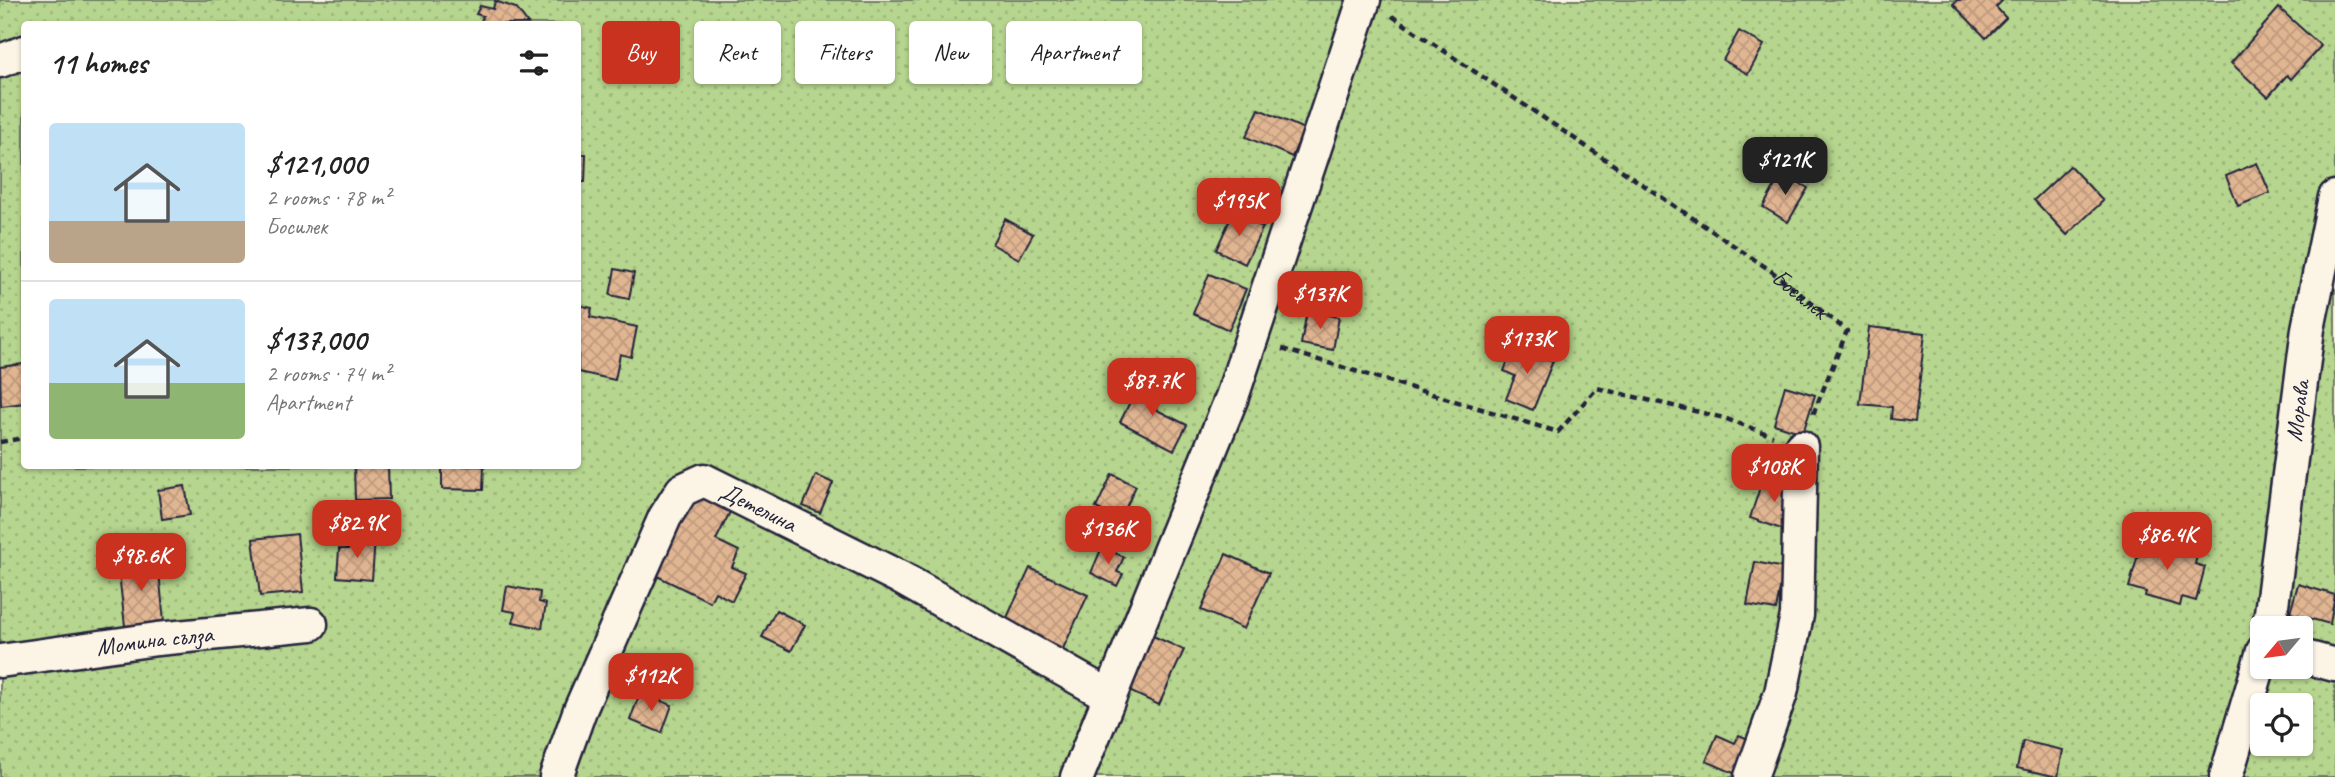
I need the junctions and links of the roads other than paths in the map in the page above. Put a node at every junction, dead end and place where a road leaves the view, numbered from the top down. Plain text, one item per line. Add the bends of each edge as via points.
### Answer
1 (1377, 7) edge
2 (21, 53) edge
3 (0, 61) edge
4 (2335, 197) edge
5 (1801, 446) road end
6 (2271, 616) edge
7 (311, 624) dead end
8 (2314, 659) edge
9 (0, 661) edge
10 (2335, 665) edge
11 (2255, 679) edge
12 (1108, 695) junction
13 (556, 777) edge
14 (1077, 777) edge
15 (1751, 777) edge
16 (2226, 777) edge

1 - 12 street via 1232,397
2 - 3 street
4 - 6 street, Морава via 2308,329
5 - 15 street via 1797,615 1781,693
7 - 9 street, Момина сълза
8 - 10 street
11 - 16 street
12 - 13 street, Детелина via 899,577 704,480 682,490 665,517 580,710
12 - 14 street

